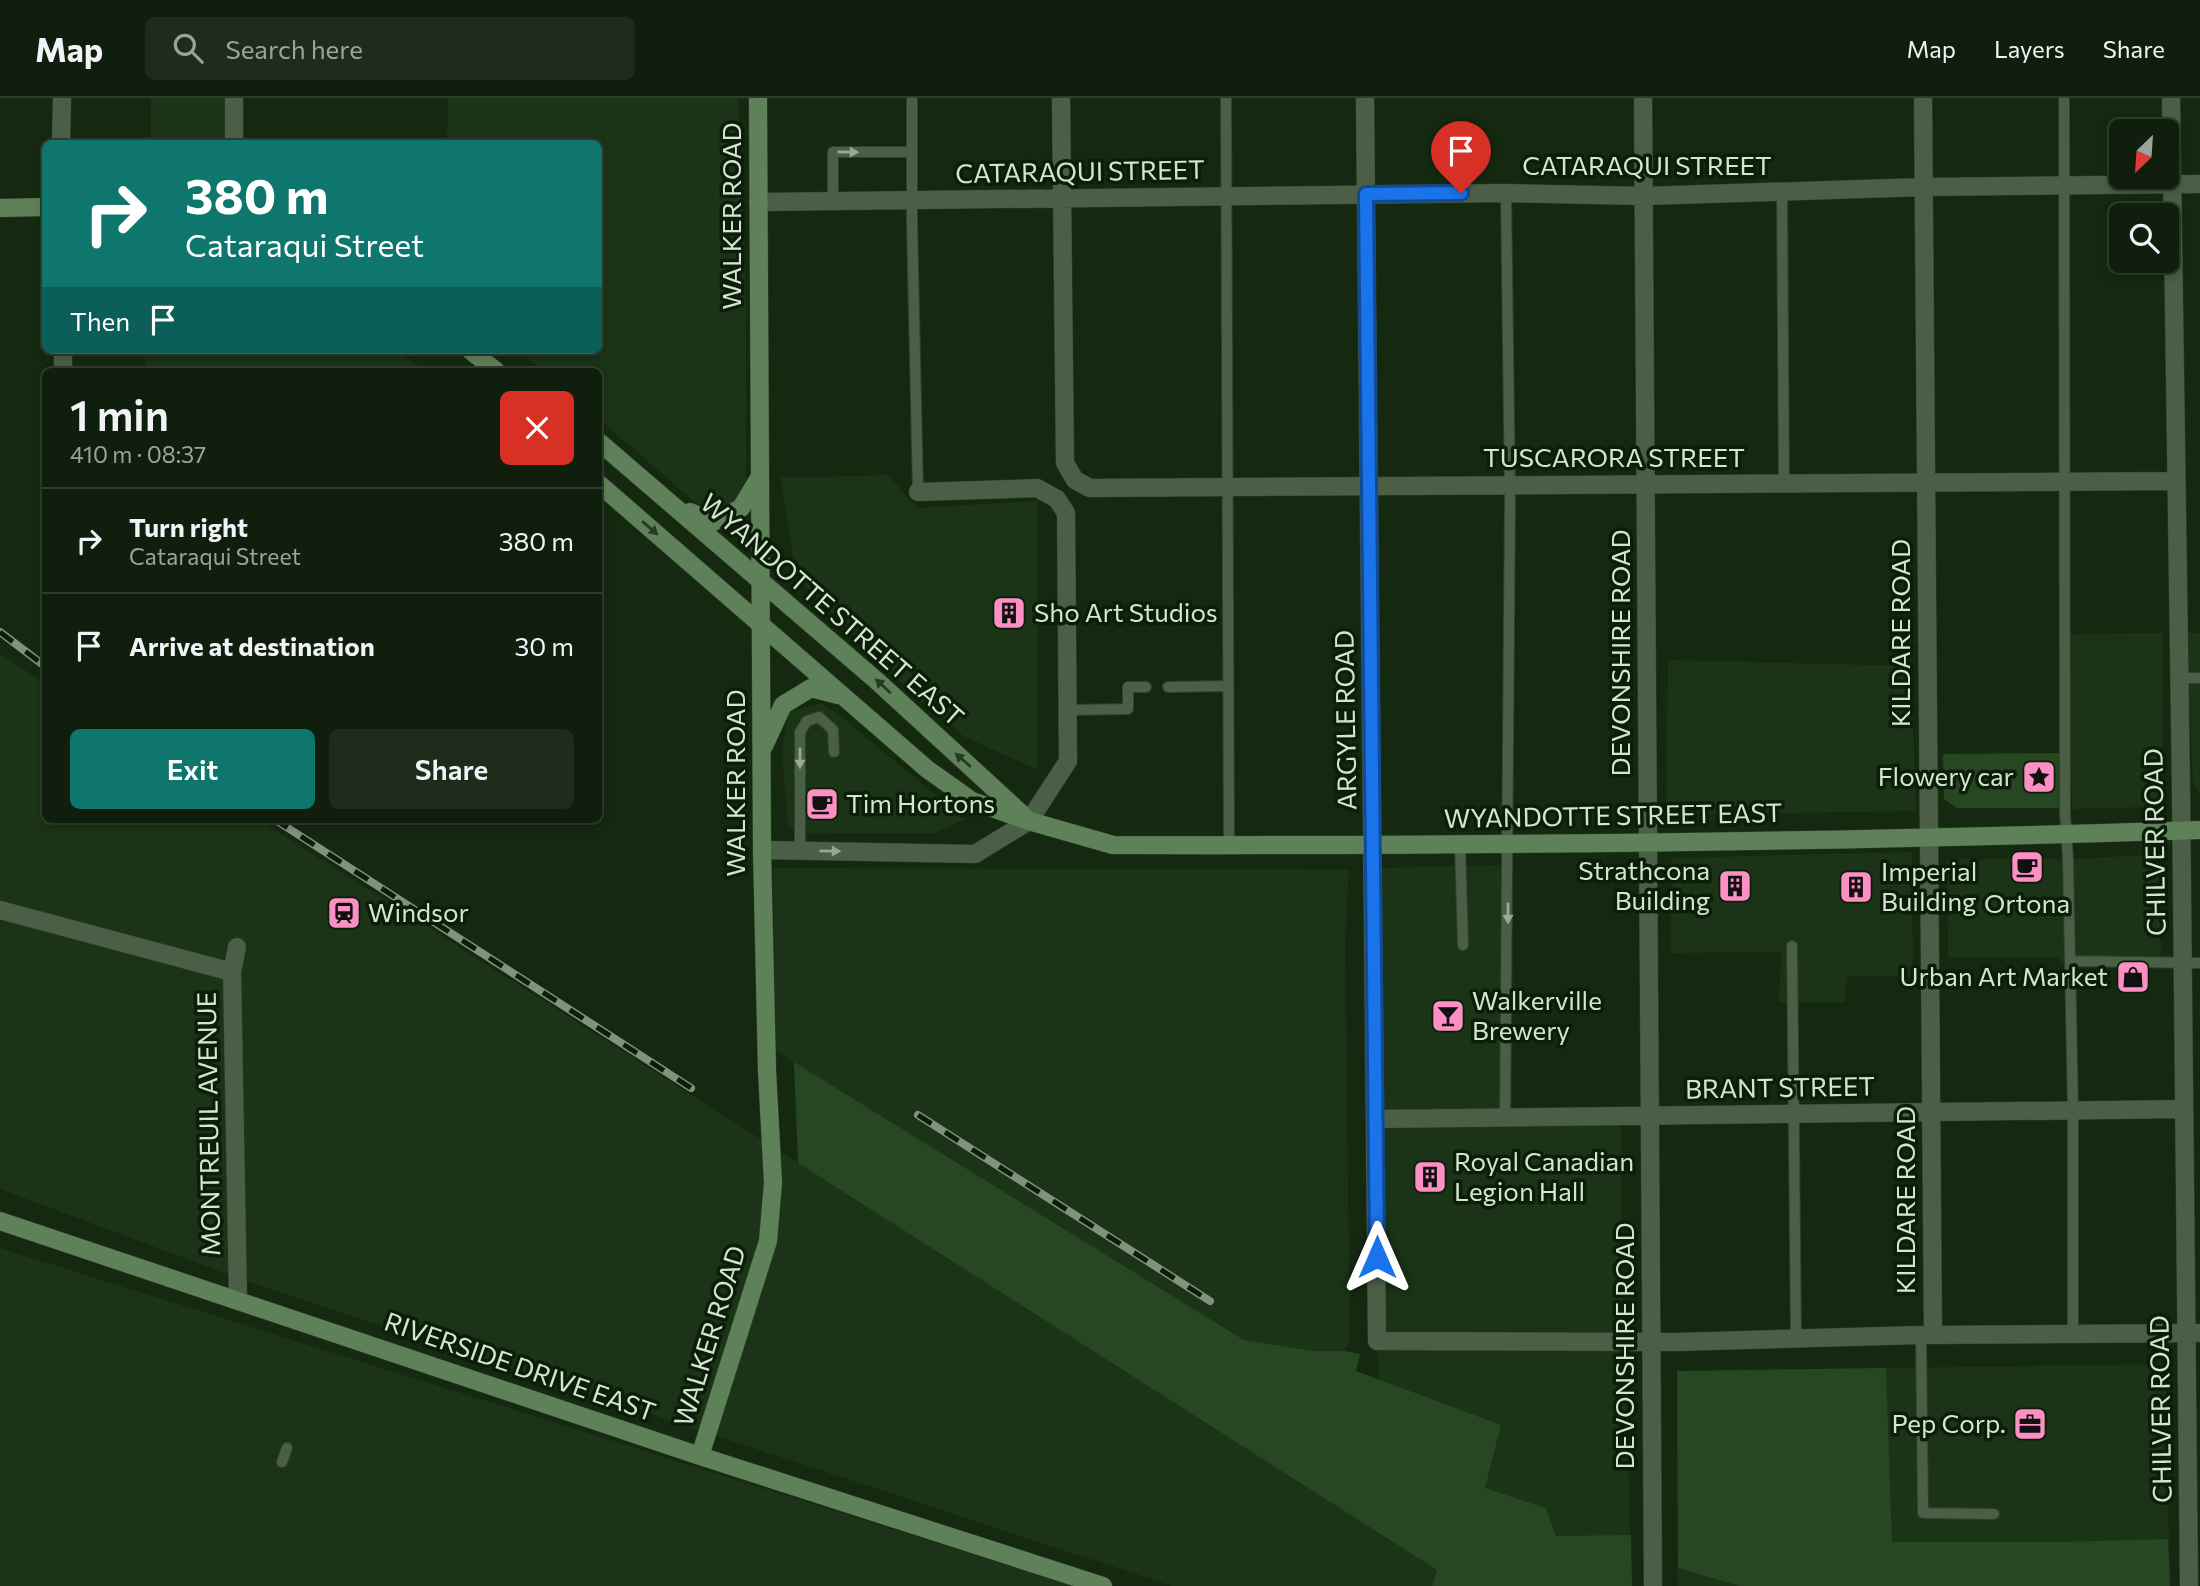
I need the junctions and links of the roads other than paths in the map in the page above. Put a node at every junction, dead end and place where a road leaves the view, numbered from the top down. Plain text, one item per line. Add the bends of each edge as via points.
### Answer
1 (62, 98) edge
2 (234, 98) edge
3 (758, 98) edge
4 (912, 98) edge
5 (1061, 98) edge
6 (1226, 98) edge
7 (1365, 98) edge
8 (1643, 98) edge
9 (1923, 98) edge
10 (2064, 98) edge
11 (2171, 98) edge
12 (2171, 119) edge
13 (61, 140) edge
14 (234, 140) edge
15 (912, 152) junction
16 (2179, 184) edge
17 (2200, 184) edge
18 (2109, 185) edge
19 (2064, 186) junction
20 (1924, 187) junction
21 (2172, 189) edge
22 (1506, 192) junction
23 (1782, 192) junction
24 (1366, 194) junction
25 (1227, 196) junction
26 (1644, 196) junction
27 (1062, 198) junction
28 (912, 200) junction
29 (833, 201) junction
30 (758, 202) junction
31 (42, 207) edge
32 (0, 208) edge
33 (475, 354) edge
34 (492, 368) edge
35 (602, 444) edge
36 (759, 478) junction
37 (2176, 481) junction
38 (1926, 482) junction
39 (2064, 482) junction
40 (1784, 483) junction
41 (1646, 484) junction
42 (1509, 485) junction
43 (602, 486) edge
44 (1370, 486) junction
45 (1228, 487) junction
46 (918, 492) joint
47 (675, 506) junction
48 (761, 580) junction
49 (761, 624) junction
50 (2179, 678) junction
51 (2200, 678) edge
52 (1146, 687) dead end
53 (1168, 687) dead end
54 (1228, 687) junction
55 (844, 697) junction
56 (1068, 710) junction
57 (762, 749) junction
58 (834, 752) dead end
59 (1029, 821) junction
60 (2200, 830) edge
61 (2182, 831) junction
62 (2067, 835) junction
63 (1930, 839) junction
64 (1649, 843) junction
65 (1460, 844) junction
66 (1508, 844) junction
67 (1229, 845) junction
68 (1374, 845) junction
69 (762, 850) junction
70 (800, 851) junction
71 (0, 910) edge
72 (1463, 945) dead end
73 (1792, 946) dead end
74 (237, 947) dead end
75 (2070, 961) junction
76 (2191, 963) edge
77 (232, 972) junction
78 (2184, 1109) junction
79 (2073, 1111) junction
80 (1932, 1112) junction
81 (1794, 1114) junction
82 (1650, 1115) junction
83 (1505, 1117) junction
84 (1376, 1119) junction
85 (0, 1221) edge
86 (239, 1300) junction
87 (2193, 1333) edge
88 (2073, 1334) junction
89 (1927, 1335) junction
90 (1796, 1338) junction
91 (1652, 1342) junction
92 (287, 1448) dead end
93 (700, 1456) junction
94 (282, 1462) dead end
95 (1994, 1514) dead end
96 (1103, 1586) edge
97 (1653, 1586) edge
98 (2189, 1586) edge

1 - 13 street
2 - 14 street
3 - 30 main road, WALKER ROAD
4 - 15 lane
5 - 27 street
6 - 25 lane
7 - 24 street, ARGYLE ROAD
8 - 26 street, DEVONSHIRE ROAD
9 - 20 street, KILDARE ROAD
10 - 19 lane
11 - 12 street, CHILVER ROAD
15 - 28 lane
29 -> 15 lane via 833,152
16 - 17 street, CATARAQUI STREET
18 - 19 street, CATARAQUI STREET
19 - 20 street, CATARAQUI STREET
19 - 39 lane
20 - 23 street, CATARAQUI STREET
20 - 38 street, KILDARE ROAD
21 - 37 street, CHILVER ROAD
22 - 24 street, CATARAQUI STREET
22 - 26 street, CATARAQUI STREET
22 - 42 lane
23 - 26 street, CATARAQUI STREET
23 - 40 lane
24 - 25 street, CATARAQUI STREET
24 - 44 street, ARGYLE ROAD
25 - 27 street, CATARAQUI STREET
25 - 45 lane
26 - 41 street, DEVONSHIRE ROAD
27 - 28 street, CATARAQUI STREET
27 - 45 street, TUSCARORA STREET via 1065,463 1075,480 1090,488
28 - 29 street, CATARAQUI STREET
28 - 46 lane
29 - 30 street, CATARAQUI STREET
30 - 36 main road, WALKER ROAD
31 - 32 main road
33 - 34 main road
35 - 47 main road, WYANDOTTE STREET EAST
36 - 47 main road via 741,508 713,522
36 - 48 main road, WALKER ROAD
37 - 39 street, TUSCARORA STREET
37 - 50 street, CHILVER ROAD
38 - 39 street, TUSCARORA STREET
38 - 40 street, TUSCARORA STREET
38 - 63 street, KILDARE ROAD
39 - 62 lane
40 - 41 street, TUSCARORA STREET
41 - 42 street, TUSCARORA STREET
41 - 64 street, DEVONSHIRE ROAD
42 - 44 street, TUSCARORA STREET
42 - 66 lane
43 -> 49 main road, WYANDOTTE STREET EAST
44 - 45 street, TUSCARORA STREET
44 - 68 street, ARGYLE ROAD
45 - 54 lane
46 - 56 street via 1037,488 1057,499 1066,513
47 - 48 main road, WYANDOTTE STREET EAST
48 - 49 main road, WALKER ROAD
59 -> 48 main road, WYANDOTTE STREET EAST
49 - 55 main road, WYANDOTTE STREET EAST
49 - 57 main road, WALKER ROAD
50 - 51 lane
50 - 61 street, CHILVER ROAD
52 - 56 lane via 1128,687 1128,709
53 - 54 lane
54 - 67 lane
55 - 57 main road via 811,688 783,705
55 - 59 main road, WYANDOTTE STREET EAST via 927,769 972,801
56 - 59 street via 1068,761
57 - 69 main road, WALKER ROAD
58 -> 70 lane via 833,730 819,718 807,720 800,732
59 - 67 main road, WYANDOTTE STREET EAST via 1113,845
70 -> 59 street via 975,854
60 - 61 main road, WYANDOTTE STREET EAST
61 - 62 main road, WYANDOTTE STREET EAST
61 - 76 street, CHILVER ROAD
62 - 63 main road, WYANDOTTE STREET EAST
62 - 75 lane
63 - 64 main road, WYANDOTTE STREET EAST
63 - 80 street, KILDARE ROAD
64 - 66 main road, WYANDOTTE STREET EAST
64 - 82 street, DEVONSHIRE ROAD
65 - 66 main road, WYANDOTTE STREET EAST
65 - 68 main road, WYANDOTTE STREET EAST
65 - 72 lane
66 -> 83 lane
67 - 68 main road, WYANDOTTE STREET EAST
68 - 84 street, ARGYLE ROAD
69 - 70 street
69 - 93 main road, WALKER ROAD via 774,1168 770,1228
71 - 77 street
73 - 81 lane
74 - 77 street, MONTREUIL AVENUE
75 - 76 lane
75 - 79 lane
76 - 78 street, CHILVER ROAD
77 - 86 street, MONTREUIL AVENUE
78 - 79 street, BRANT STREET
78 - 87 street, CHILVER ROAD
79 - 80 street, BRANT STREET
79 - 88 lane
80 - 81 street, BRANT STREET
80 - 89 street, KILDARE ROAD
81 - 82 street, BRANT STREET
81 - 90 lane
82 - 83 street, BRANT STREET
82 - 91 street, DEVONSHIRE ROAD
83 - 84 street, BRANT STREET
84 - 91 street, ARGYLE ROAD via 1377,1340
85 - 86 main road, RIVERSIDE DRIVE EAST
86 - 93 main road, RIVERSIDE DRIVE EAST
87 - 88 street
87 - 98 street, CHILVER ROAD
88 - 89 street
89 - 90 street
89 - 95 lane via 1923,1513
90 - 91 street
91 - 97 street, DEVONSHIRE ROAD
92 - 94 lane
93 - 96 main road, RIVERSIDE DRIVE EAST

